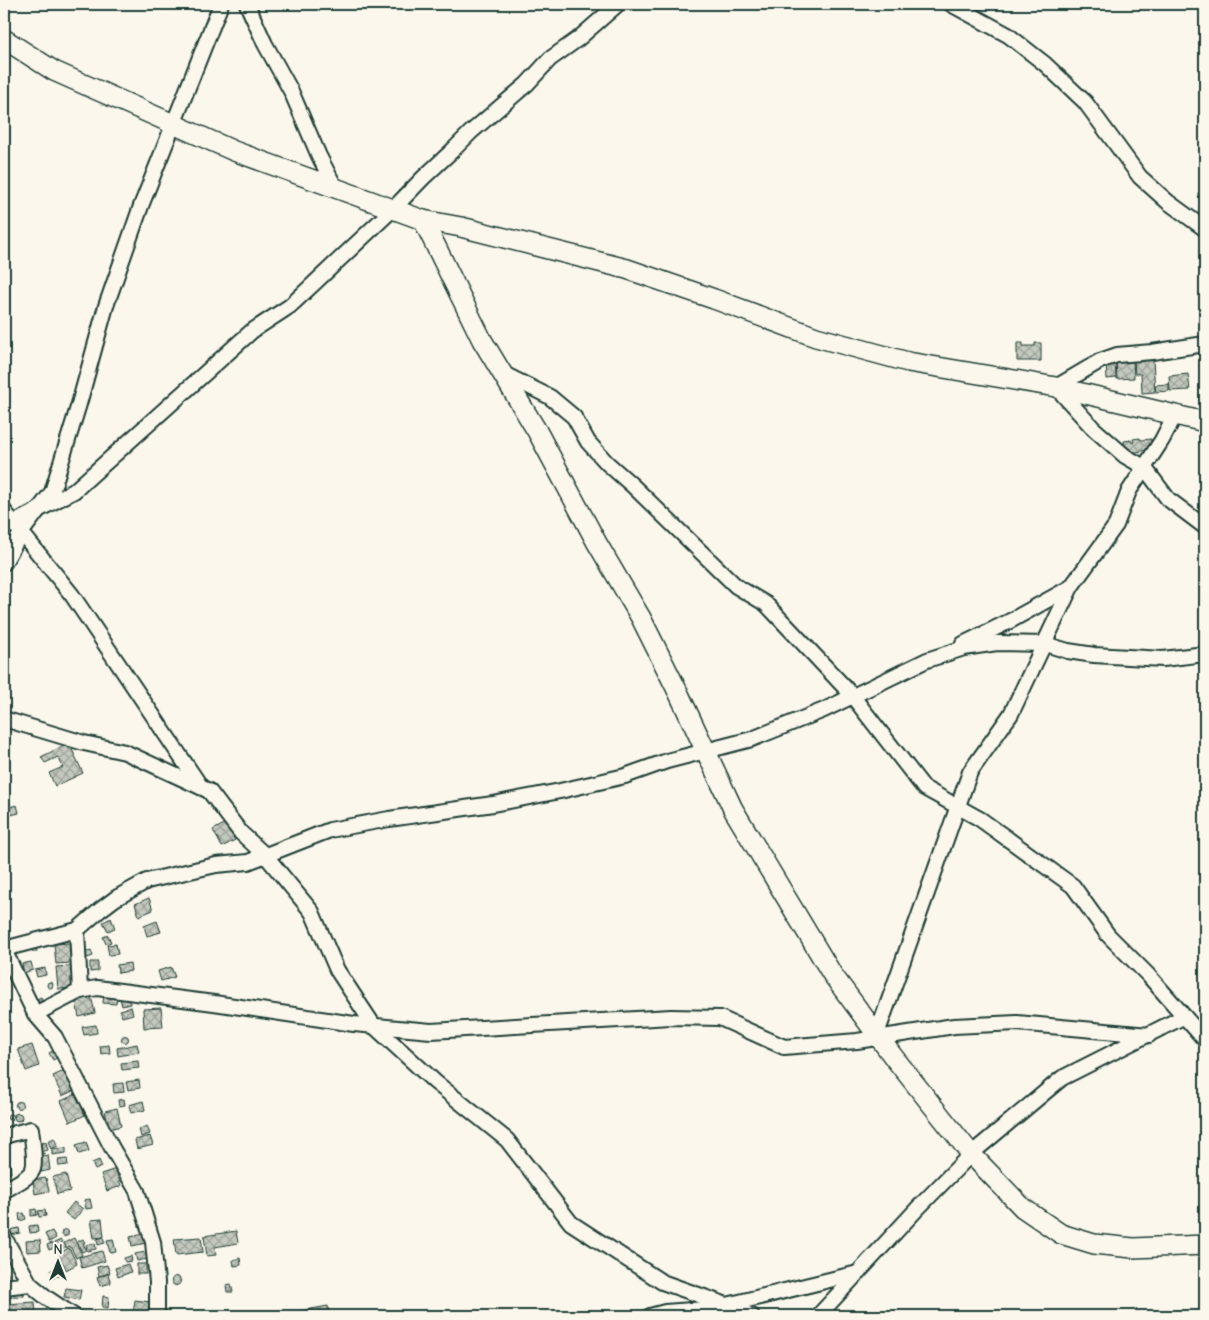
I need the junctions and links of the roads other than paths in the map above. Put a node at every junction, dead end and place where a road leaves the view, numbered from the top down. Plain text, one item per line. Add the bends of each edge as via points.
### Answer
1 (221, 4) edge
2 (246, 4) edge
3 (618, 4) edge
4 (951, 4) edge
5 (4, 39) edge
6 (173, 124) junction
7 (336, 189) junction
8 (393, 210) junction
9 (423, 220) junction
10 (1205, 230) edge
11 (1205, 344) edge
12 (502, 373) junction
13 (1056, 387) junction
14 (1176, 415) junction
15 (1205, 422) edge
16 (1144, 467) junction
17 (39, 509) junction
18 (4, 511) edge
19 (1205, 527) edge
20 (13, 528) edge
21 (4, 563) edge
22 (1071, 587) junction
23 (1045, 644) junction
24 (1205, 654) edge
25 (936, 658) junction
26 (852, 696) junction
27 (4, 719) edge
28 (706, 752) junction
29 (200, 787) junction
30 (958, 806) junction
31 (266, 856) junction
32 (77, 930) junction
33 (4, 950) edge
34 (80, 991) junction
35 (35, 1014) junction
36 (1184, 1017) junction
37 (374, 1026) junction
38 (1149, 1034) junction
39 (878, 1035) junction
40 (1205, 1040) edge
41 (4, 1136) edge
42 (971, 1154) junction
43 (4, 1191) edge
44 (4, 1237) edge
45 (1205, 1245) edge
46 (858, 1273) junction
47 (30, 1284) junction
48 (4, 1287) edge
49 (727, 1305) junction
50 (74, 1316) edge
51 (157, 1316) edge
52 (650, 1316) edge
53 (752, 1316) edge
54 (818, 1316) edge

1 - 6 street
2 - 7 street
3 - 8 street via 550,59
4 - 10 street via 1008,35 1045,64 1085,102 1140,177
5 - 6 street via 54,71
6 - 7 street
6 - 17 street via 140,206 106,306 52,492
7 - 8 street
8 - 9 street
8 - 17 street via 290,306 252,331 74,491
9 - 12 street via 482,340
9 - 13 street via 627,269 816,337 902,360
11 - 13 street via 1117,355 1100,361
12 - 26 street via 550,397 574,418 588,442 607,463 736,586 766,604
12 - 28 street via 641,618
13 - 14 street
13 - 16 street via 1093,428 1125,456
14 - 15 street
14 - 16 street
16 - 19 street via 1168,499
16 - 22 street via 1129,491 1116,525
17 - 20 street
18 - 20 street
20 - 21 street
20 - 29 street via 72,596
22 - 23 street
22 - 25 street
23 - 24 street via 1102,656 1163,659
23 - 25 street via 997,643 964,648
23 - 30 street via 1011,714 970,772
25 - 26 street
26 - 28 street via 752,739
26 - 30 street via 924,788
27 - 29 street via 125,752
28 - 31 street via 626,776 503,802 330,830
28 - 39 street via 733,809 832,974
29 - 31 street via 208,790 241,832
30 - 36 street via 1073,886 1108,935
30 - 39 street
31 - 32 street via 147,881 116,898
31 - 37 street via 312,912 338,970
32 - 33 street
32 - 34 street
33 - 35 street
34 - 35 street
34 - 37 street via 97,988
35 - 51 street via 55,1037 141,1202 154,1242
36 - 38 street
36 - 40 street
37 - 39 street via 431,1031 671,1017 720,1018 784,1046
37 - 49 street via 435,1082 507,1140 571,1223 662,1282
38 - 39 street via 1017,1022
38 - 42 street via 1062,1078
39 - 42 street
41 - 43 street via 31,1129 33,1149 33,1169 28,1176
42 - 45 street via 1023,1208 1061,1234 1094,1244 1133,1248
42 - 46 street
44 - 47 street
46 - 49 street
46 - 54 street
47 - 48 street
47 - 50 street
49 - 52 street
49 - 53 street

